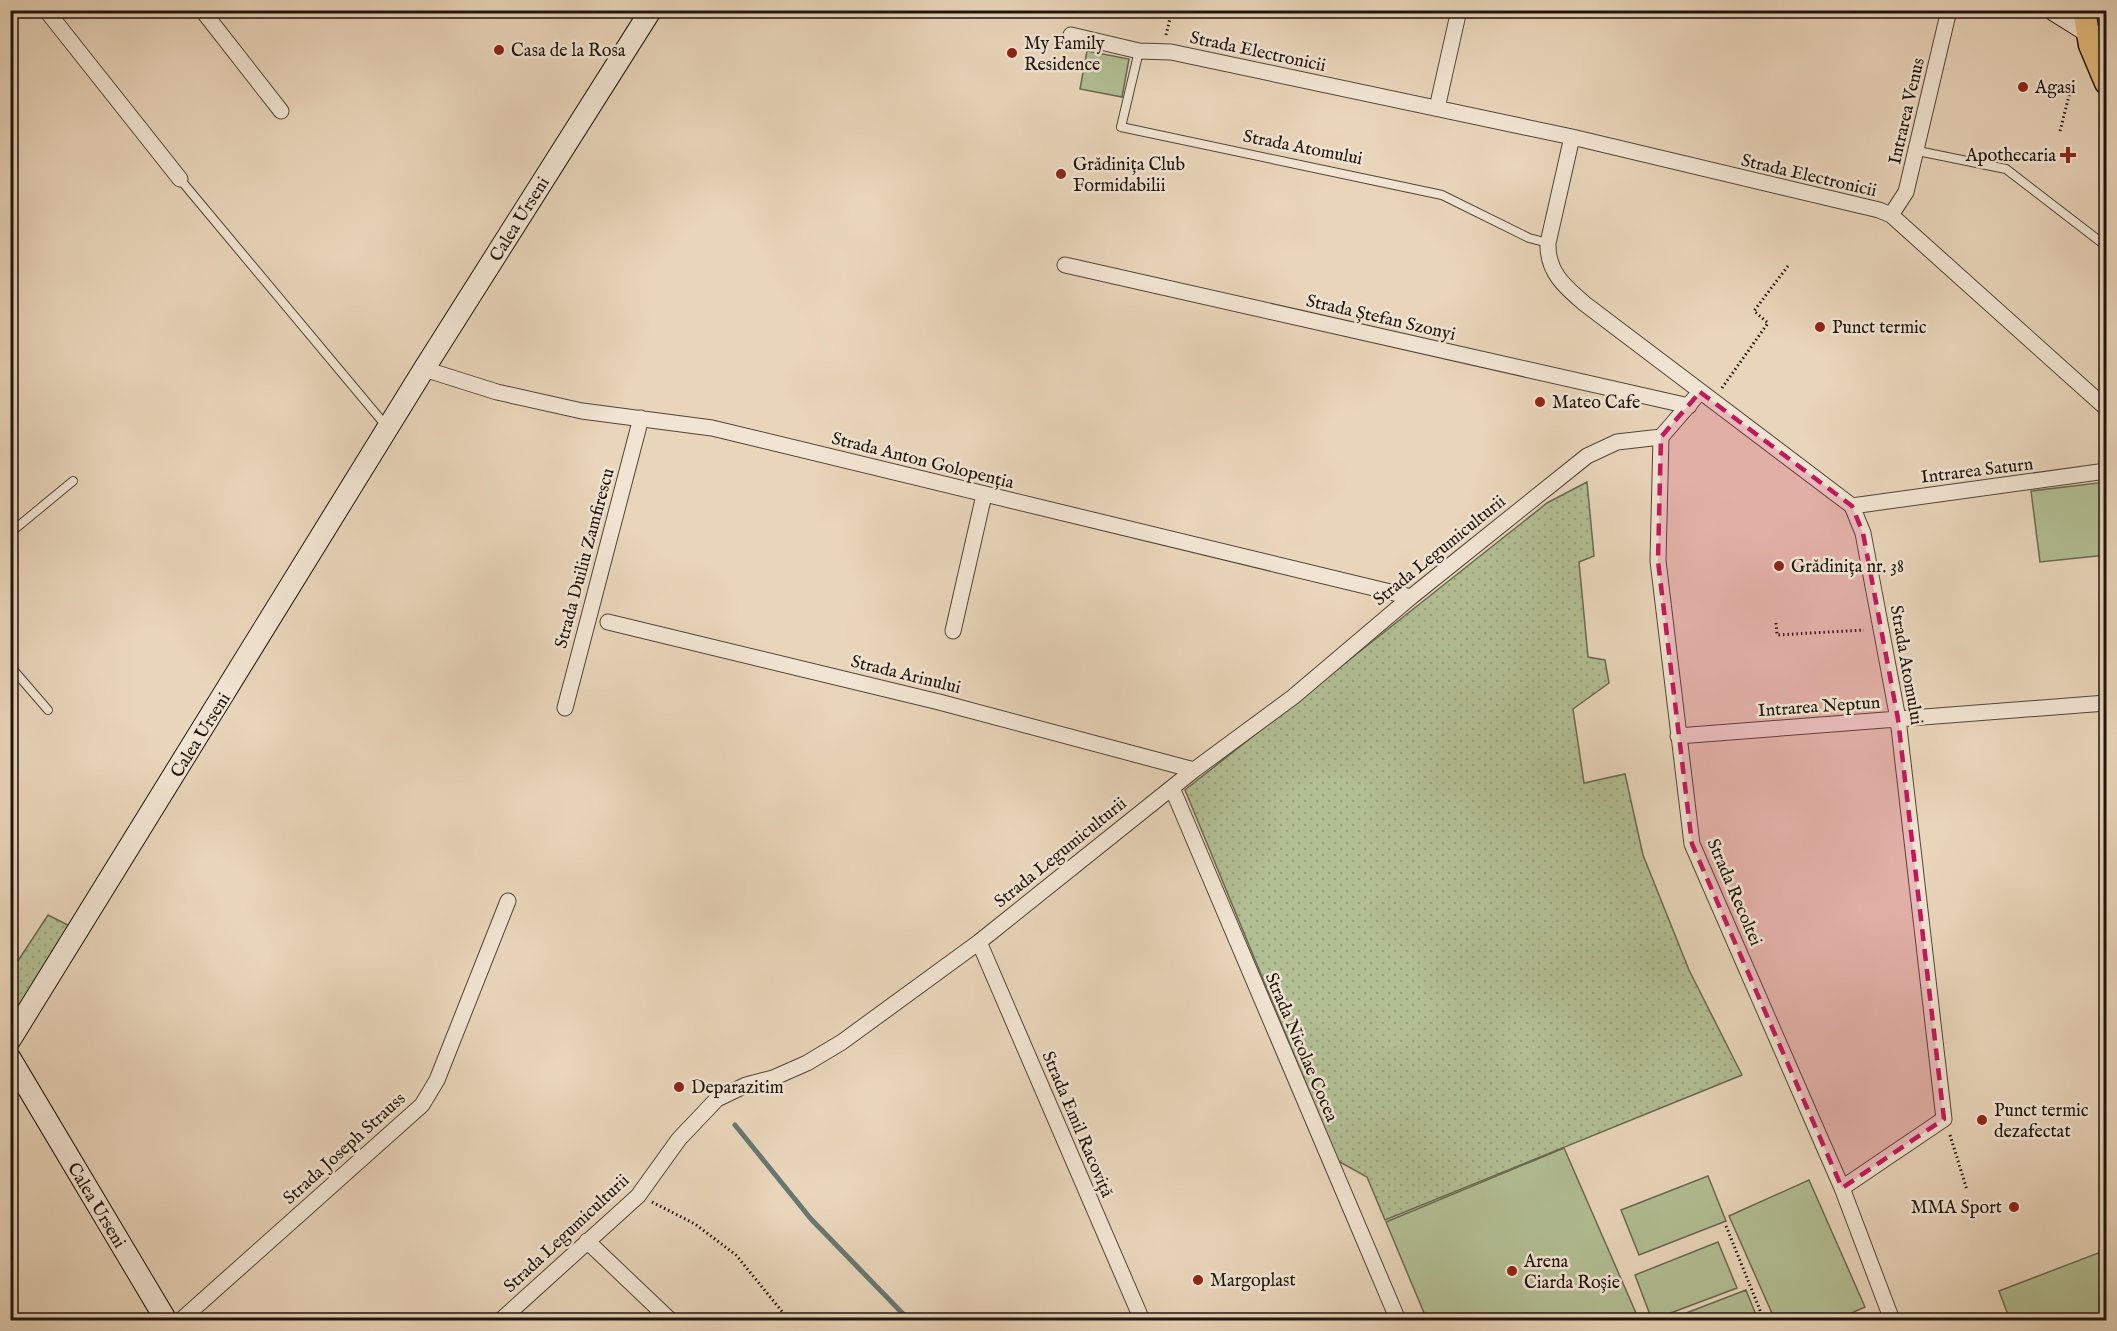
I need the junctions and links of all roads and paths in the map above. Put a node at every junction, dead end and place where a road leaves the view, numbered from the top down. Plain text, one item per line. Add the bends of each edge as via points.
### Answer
1 (45, 10) edge
2 (202, 10) edge
3 (651, 10) edge
4 (1172, 10) edge
5 (1459, 10) edge
6 (1948, 10) edge
7 (2054, 10) edge
8 (2085, 20) edge
9 (1071, 35) dead end
10 (1139, 51) junction
11 (1162, 52) junction
12 (2106, 83) edge
13 (2070, 92) dead end
14 (1437, 108) junction
15 (281, 111) dead end
16 (2060, 131) dead end
17 (1572, 137) junction
18 (1918, 151) junction
19 (182, 182) joint
20 (1891, 215) junction
21 (1548, 243) junction
22 (2106, 246) edge
23 (1065, 266) dead end
24 (1788, 266) dead end
25 (424, 369) junction
26 (1706, 397) junction
27 (1689, 406) junction
28 (2106, 408) edge
29 (641, 418) junction
30 (388, 428) junction
31 (1661, 437) junction
32 (2106, 471) edge
33 (73, 481) dead end
34 (984, 495) junction
35 (1852, 506) junction
36 (10, 533) edge
37 (1411, 597) junction
38 (608, 622) dead end
39 (1776, 623) dead end
40 (1871, 630) dead end
41 (953, 631) dead end
42 (10, 666) edge
43 (2106, 703) edge
44 (565, 708) dead end
45 (48, 710) dead end
46 (1898, 719) junction
47 (1678, 736) junction
48 (1194, 770) junction
49 (1172, 788) junction
50 (508, 901) dead end
51 (979, 942) junction
52 (10, 1040) edge
53 (10, 1058) edge
54 (1944, 1119) junction
55 (1842, 1188) junction
56 (1967, 1190) dead end
57 (638, 1196) junction
58 (1726, 1226) dead end
59 (587, 1241) junction
60 (166, 1320) edge
61 (181, 1320) edge
62 (501, 1320) edge
63 (670, 1320) edge
64 (789, 1320) edge
65 (1142, 1320) edge
66 (1398, 1320) edge
67 (1764, 1320) edge
68 (1892, 1320) edge

1 - 19 street
2 - 15 street
3 - 25 street, Calea Urseni
4 - 11 path
5 - 14 street
6 - 18 street, Intrarea Venus
7 - 8 street
8 - 12 main road
9 - 10 street, Strada Electronicii
10 - 11 street, Strada Electronicii
10 - 21 lane, Strada Atomului via 1121,128 1442,195 1529,238
11 - 14 street, Strada Electronicii
13 - 16 path
14 - 17 street, Strada Electronicii
17 - 20 street, Strada Electronicii
17 - 21 street
18 - 20 street, Intrarea Venus via 1906,192
18 - 22 lane via 2006,169
19 - 30 lane
20 - 28 street, Strada Electronicii
21 - 26 street via 1554,273 1566,288
23 - 27 street, Strada Ștefan Szonyi
24 - 26 path via 1754,311 1768,323
25 - 29 street, Strada Anton Golopenția via 518,397 582,411
25 - 30 street, Calea Urseni
26 - 27 street
26 - 35 street
27 - 31 street
29 - 34 street, Strada Anton Golopenția via 712,428
29 - 44 street, Strada Duiliu Zamfirescu
30 - 52 street, Calea Urseni
31 - 37 street, Strada Legumiculturii via 1617,442 1587,456
31 - 47 street, Strada Recoltei via 1659,561
32 - 35 street, Intrarea Saturn
33 - 36 lane
34 - 37 street, Strada Anton Golopenția
34 - 41 street
35 - 46 street, Strada Atomului via 1863,533
37 - 48 street, Strada Legumiculturii via 1293,697
38 - 48 street, Strada Arinului via 939,702
39 - 40 path via 1777,636
42 - 45 lane
43 - 46 street, Intrarea Neptun
46 - 47 street, Intrarea Neptun
46 - 54 street, Strada Atomului
47 - 55 street, Strada Recoltei via 1692,844
48 - 49 street, Strada Legumiculturii
49 - 51 street, Strada Legumiculturii
49 - 66 street, Strada Nicolae Cocea
50 - 61 street, Strada Joseph Strauss via 437,1080 422,1105
51 - 57 street, Strada Legumiculturii via 807,1063 717,1099 679,1139
51 - 65 street, Strada Emil Racoviță
53 - 60 street, Calea Urseni
54 - 55 street
54 - 56 path
55 - 68 street, Strada Recoltei
57 - 59 street, Strada Legumiculturii
57 - 64 path via 694,1224 735,1255
58 - 67 path
59 - 62 street, Strada Legumiculturii
59 - 63 street

